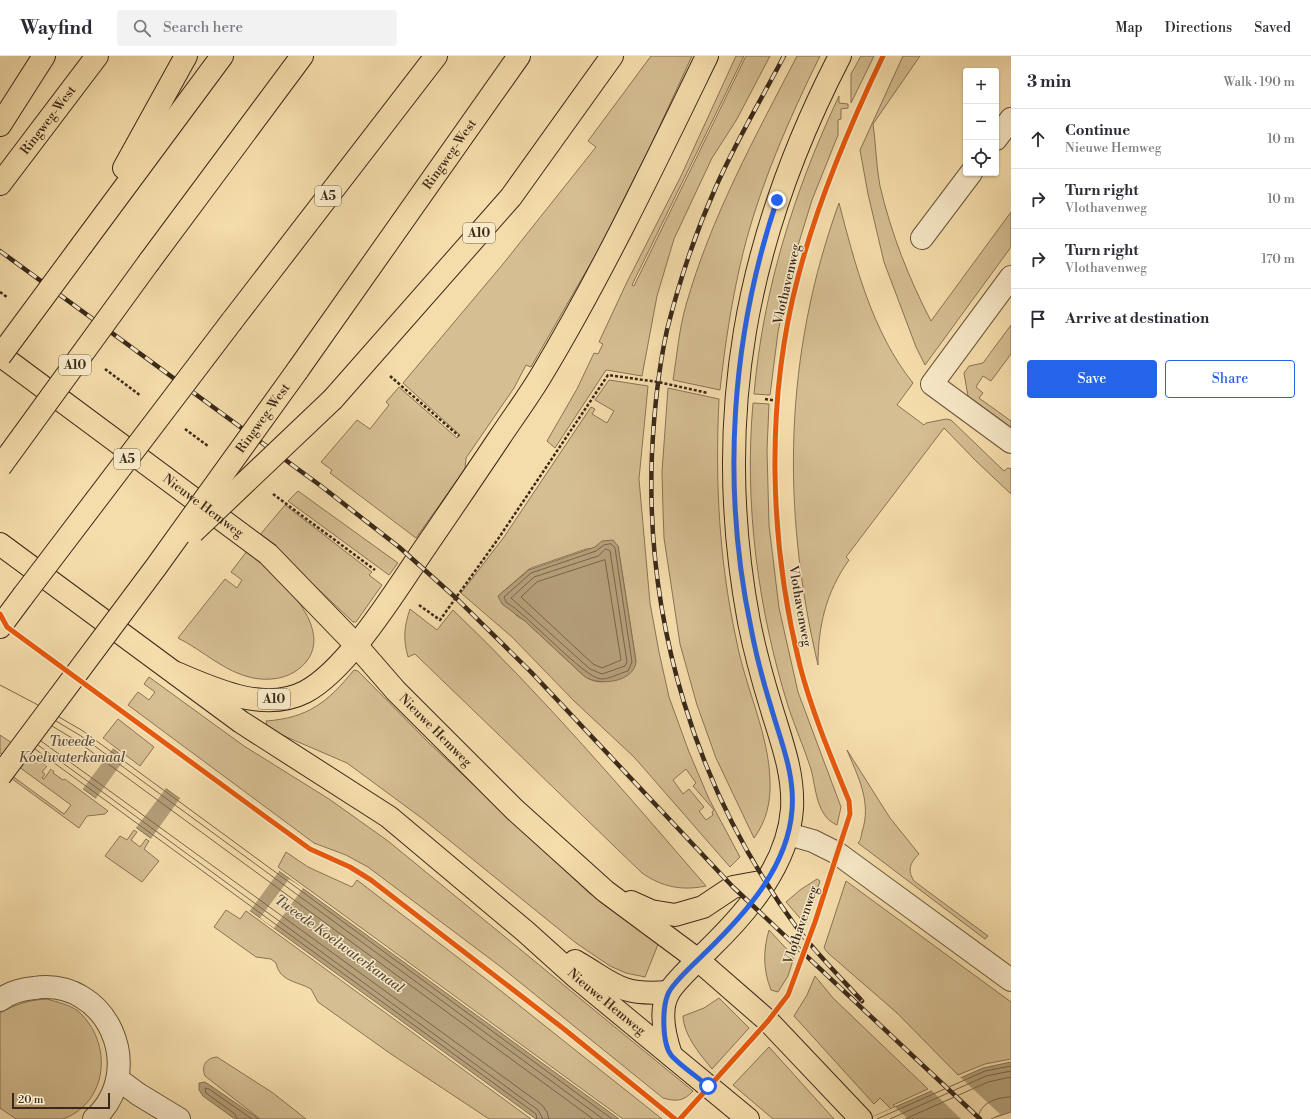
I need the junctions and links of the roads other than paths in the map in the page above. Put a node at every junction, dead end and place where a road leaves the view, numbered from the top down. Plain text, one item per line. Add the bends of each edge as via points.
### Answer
1 (44, 56) edge
2 (97, 56) edge
3 (186, 56) edge
4 (222, 56) edge
5 (302, 56) edge
6 (519, 56) edge
7 (612, 56) edge
8 (707, 56) edge
9 (840, 56) edge
10 (431, 61) edge
11 (1011, 119) edge
12 (0, 125) edge
13 (999, 135) edge
14 (969, 176) edge
15 (0, 184) edge
16 (922, 238) dead end
17 (82, 244) junction
18 (1011, 277) edge
19 (0, 355) edge
20 (1011, 442) edge
21 (0, 467) edge
22 (0, 544) edge
23 (156, 567) junction
24 (0, 627) edge
25 (356, 645) junction
26 (176, 674) junction
27 (0, 776) edge
28 (788, 834) junction
29 (766, 881) junction
30 (605, 891) junction
31 (526, 932) junction
32 (698, 960) junction
33 (1011, 980) edge
34 (668, 992) junction
35 (1, 998) edge
36 (671, 1055) junction
37 (118, 1079) junction
38 (104, 1117) edge
39 (178, 1119) edge
40 (748, 1119) edge
41 (862, 1119) edge

1 - 12 main road
2 - 15 main road, Ringweg-West
3 - 17 main road
4 - 17 main road
5 - 21 main road, A10, bridge
6 - 23 main road, Ringweg-West / A10, bridge
7 - 23 main road, A10, bridge via 511,197 333,399
8 - 25 main road, A10 via 597,275 541,375 419,557
9 - 28 main road via 807,123 769,224 748,312 736,396 736,534 754,644 791,774 792,807
10 - 24 main road, A5, bridge
11 - 13 street
14 - 16 street
17 - 19 main road, bridge
18 - 20 street via 932,384
19 - 25 main road, Nieuwe Hemweg via 268,554
22 - 26 main road, Nieuwe Hemweg
23 - 27 main road, Ringweg-West / A10, bridge
25 - 26 main road, A10 via 325,680 304,692 272,700 221,692
25 - 30 main road, Nieuwe Hemweg via 396,691 515,810
26 - 31 main road, Nieuwe Hemweg via 241,722 388,817
28 - 29 main road
28 - 33 street via 813,841 837,853
29 - 30 main road via 733,887 703,907 675,915 651,911
29 - 32 main road via 732,927
30 - 32 main road, Nieuwe Hemweg
31 - 34 main road via 618,988 638,994
31 - 36 main road, Nieuwe Hemweg
32 - 34 main road
32 - 41 main road, Nieuwe Hemweg via 768,1021
34 - 36 main road via 664,1017 665,1037
35 - 37 street via 23,989 42,986 80,996 108,1022 116,1040 120,1059
36 - 40 main road, Nieuwe Hemweg
37 - 38 street
37 - 39 street

